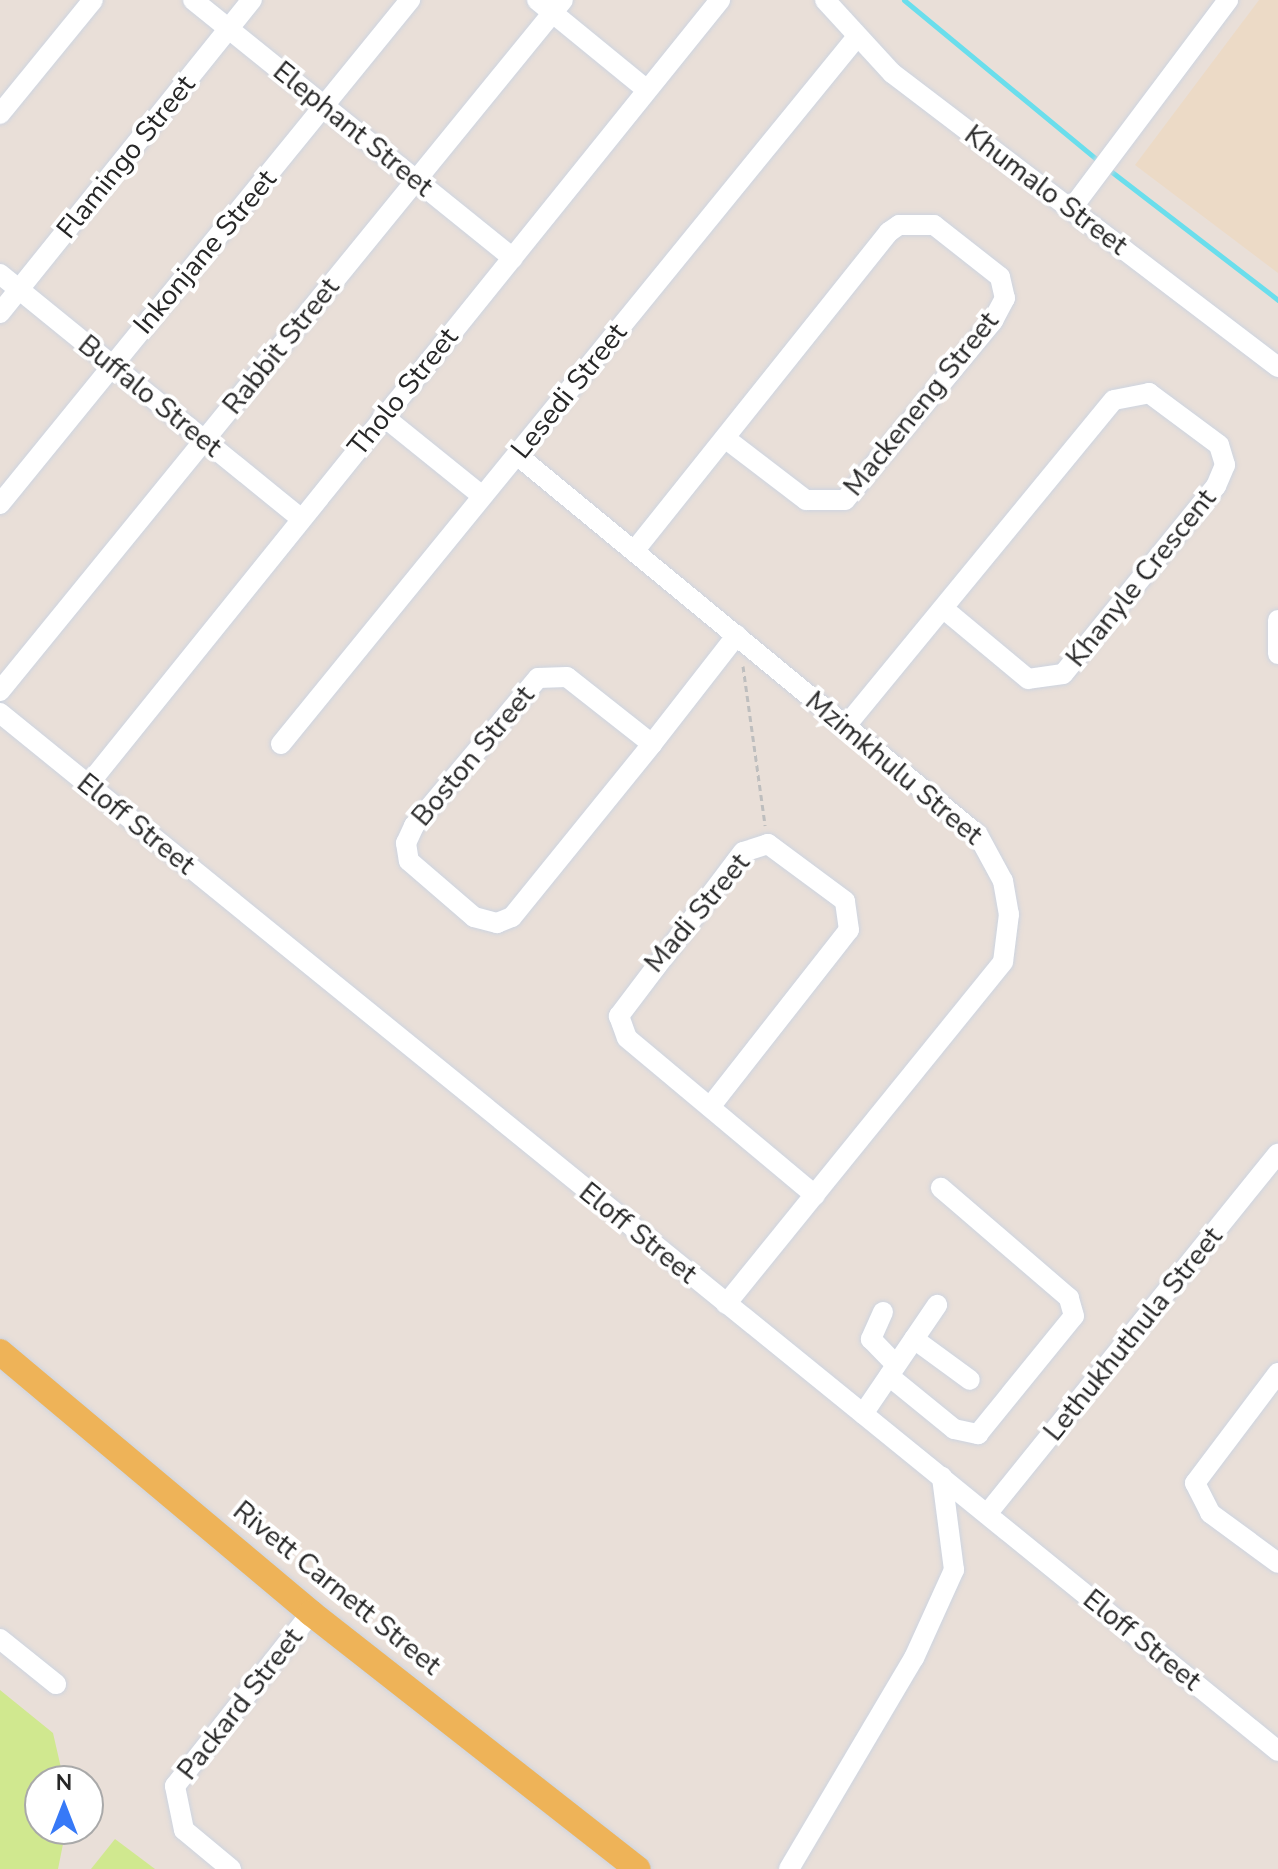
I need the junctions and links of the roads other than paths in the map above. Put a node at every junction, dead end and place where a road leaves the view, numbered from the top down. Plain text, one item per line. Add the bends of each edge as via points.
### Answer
1 (93, 0) edge
2 (193, 0) edge
3 (252, 0) edge
4 (410, 0) edge
5 (720, 0) edge
6 (825, 0) edge
7 (1228, 0) edge
8 (551, 4) edge
9 (228, 29) junction
10 (856, 38) junction
11 (647, 90) junction
12 (325, 104) junction
13 (0, 114) edge
14 (416, 179) junction
15 (1072, 208) junction
16 (513, 258) junction
17 (0, 274) edge
18 (19, 290) junction
19 (0, 313) edge
20 (110, 365) junction
21 (1278, 367) edge
22 (383, 416) junction
23 (725, 438) junction
24 (205, 440) junction
25 (517, 455) junction
26 (482, 496) junction
27 (0, 504) edge
28 (300, 518) junction
29 (635, 550) junction
30 (944, 609) junction
31 (1278, 620) edge
32 (737, 635) junction
33 (1278, 654) edge
34 (0, 691) edge
35 (0, 713) edge
36 (845, 727) junction
37 (281, 744) dead end
38 (652, 744) junction
39 (88, 785) junction
40 (710, 1107) junction
41 (1278, 1154) edge
42 (941, 1188) dead end
43 (815, 1195) junction
44 (726, 1304) junction
45 (937, 1305) dead end
46 (883, 1312) dead end
47 (914, 1339) junction
48 (3, 1362) edge
49 (893, 1371) junction
50 (1278, 1373) edge
51 (970, 1380) dead end
52 (863, 1414) junction
53 (942, 1477) junction
54 (987, 1514) junction
55 (1278, 1563) edge
56 (311, 1613) junction
57 (0, 1639) edge
58 (56, 1684) dead end
59 (1278, 1751) edge
60 (231, 1869) edge
61 (637, 1869) edge
62 (789, 1869) edge

1 - 13 street
2 - 9 street, Elephant Street
3 - 9 street, Flamingo Street
4 - 12 street, Inkonjane Street
5 - 11 street, Tholo Street
6 - 10 street, Khumalo Street
7 - 15 street
8 - 11 street
8 - 14 street, Rabbit Street
9 - 12 street, Elephant Street
9 - 18 street, Flamingo Street
10 - 15 street, Khumalo Street
10 - 25 street, Lesedi Street
11 - 16 street, Tholo Street
12 - 14 street, Elephant Street
12 - 20 street, Inkonjane Street
14 - 16 street, Elephant Street
14 - 24 street, Rabbit Street
15 - 21 street, Khumalo Street
16 - 22 street, Tholo Street
17 - 18 street, Buffalo Street
18 - 19 street, Flamingo Street
18 - 20 street, Buffalo Street
20 - 24 street, Buffalo Street
20 - 27 street, Inkonjane Street
22 - 26 street
22 - 28 street, Tholo Street
23 - 23 street, Mackeneng Street via 899,225 934,225 1000,277 1005,298 993,321 845,500 806,500
23 - 29 street, Mackeneng Street
24 - 28 street, Buffalo Street
24 - 34 street, Rabbit Street
25 - 26 street, Lesedi Street
25 - 29 street, Mzimkhulu Street
26 - 37 street, Lesedi Street
28 - 39 street, Tholo Street
29 - 32 street, Mzimkhulu Street
30 - 30 street, Khanyle Crescent via 1121,394 1149,393 1219,445 1225,465 1216,486 1063,674 1028,679
30 - 36 street, Khanyle Crescent
31 - 33 street
32 - 36 street, Mzimkhulu Street
32 - 38 street, Boston Street
35 - 39 street, Eloff Street
36 - 43 street, Mzimkhulu Street via 988,846 1003,881 1008,936 987,984
38 - 38 street, Boston Street via 505,921 474,917 409,861 414,826 538,678 567,677
39 - 44 street, Eloff Street
40 - 40 street, Madi Street via 627,1038 619,1016 743,852 768,844 845,901 849,930
40 - 43 street, Madi Street
41 - 54 street, Lethukhuthula Street
42 - 49 street via 1069,1298 1074,1316 978,1434 954,1429
43 - 44 street, Mzimkhulu Street
44 - 52 street, Eloff Street
45 - 47 street
46 - 49 street via 871,1339
47 - 49 street
47 - 51 street
48 - 56 main road, Rivett Carnett Street
49 - 52 street
50 - 55 street via 1195,1483 1210,1513
52 - 53 street, Eloff Street
53 - 54 street, Eloff Street
53 - 62 street via 954,1570 914,1658
54 - 59 street, Eloff Street
56 - 60 street, Packard Street via 175,1786 184,1830
56 - 61 main road, Rivett Carnett Street
57 - 58 street

